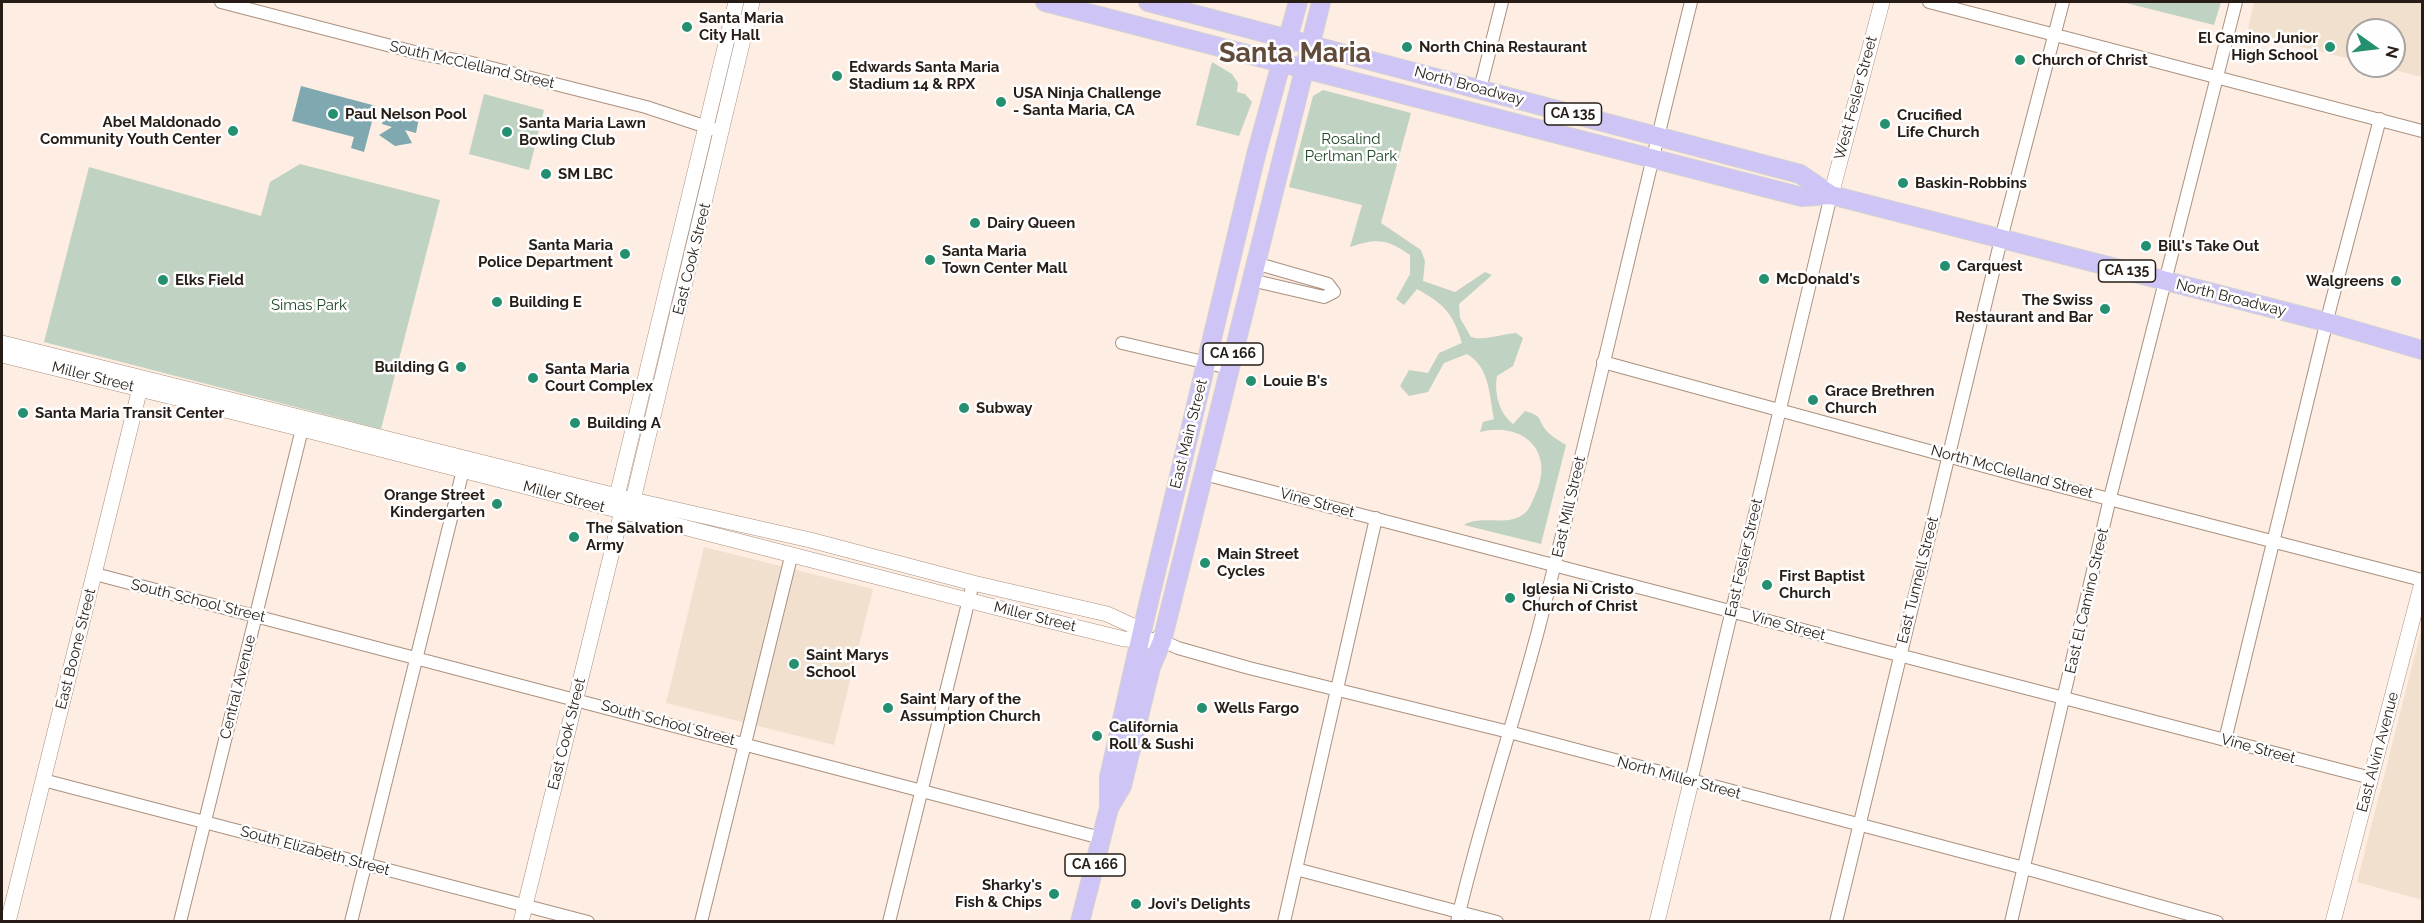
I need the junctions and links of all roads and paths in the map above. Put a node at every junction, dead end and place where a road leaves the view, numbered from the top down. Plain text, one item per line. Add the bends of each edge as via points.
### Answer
1 (221, 2) edge
2 (276, 2) edge
3 (736, 2) edge
4 (752, 2) edge
5 (1045, 2) edge
6 (1148, 2) edge
7 (1298, 2) edge
8 (1321, 2) edge
9 (1502, 2) edge
10 (1691, 2) edge
11 (1882, 2) edge
12 (1929, 2) edge
13 (2063, 2) edge
14 (2236, 2) edge
15 (273, 15) junction
16 (2055, 34) junction
17 (1289, 37) junction
18 (1310, 44) junction
19 (1281, 61) junction
20 (1304, 67) junction
21 (2217, 77) junction
22 (1480, 89) junction
23 (2380, 119) junction
24 (706, 125) junction
25 (2422, 130) edge
26 (722, 133) junction
27 (1657, 136) junction
28 (1652, 158) junction
29 (1831, 195) junction
30 (2002, 239) junction
31 (1253, 271) junction
32 (2164, 281) junction
33 (660, 316) junction
34 (677, 321) junction
35 (2326, 322) junction
36 (2, 343) edge
37 (1122, 343) dead end
38 (2422, 350) edge
39 (2, 355) edge
40 (1603, 362) junction
41 (1206, 363) junction
42 (1229, 368) junction
43 (141, 383) junction
44 (1779, 410) junction
45 (304, 423) junction
46 (1948, 456) junction
47 (465, 464) junction
48 (1204, 474) junction
49 (616, 496) junction
50 (2110, 498) junction
51 (633, 500) junction
52 (622, 512) junction
53 (1376, 518) junction
54 (2273, 540) junction
55 (791, 557) junction
56 (1555, 565) junction
57 (94, 574) junction
58 (2422, 582) edge
59 (973, 583) junction
60 (969, 600) junction
61 (1731, 611) junction
62 (256, 616) junction
63 (1141, 635) junction
64 (1162, 641) junction
65 (1900, 655) junction
66 (417, 657) junction
67 (1337, 688) junction
68 (2065, 698) junction
69 (576, 699) junction
70 (1509, 732) junction
71 (2225, 740) junction
72 (745, 743) junction
73 (2371, 778) junction
74 (43, 780) junction
75 (1691, 782) junction
76 (922, 789) junction
77 (1109, 808) junction
78 (205, 822) junction
79 (1861, 824) junction
80 (1101, 838) junction
81 (365, 864) junction
82 (2024, 868) junction
83 (1296, 869) junction
84 (525, 905) junction
85 (1458, 916) edge
86 (2182, 917) edge
87 (8, 921) edge
88 (180, 921) edge
89 (351, 921) edge
90 (521, 921) edge
91 (588, 921) edge
92 (701, 921) edge
93 (889, 921) edge
94 (1080, 921) edge
95 (1284, 921) edge
96 (1497, 921) edge
97 (1657, 921) edge
98 (1836, 921) edge
99 (2011, 921) edge
100 (2217, 921) edge
101 (2333, 921) edge

1 - 15 street, South McClelland Street
2 - 15 street
3 - 24 street, East Cook Street
4 - 26 street, East Cook Street
5 - 19 main road, CA 135
6 - 17 main road, CA 135
7 - 17 main road, CA 166
8 - 18 main road, CA 166
9 - 22 street
10 - 27 street, East Mill Street
11 - 29 street, West Fesler Street
12 - 16 street
13 - 16 street, East Tunnell Street
14 - 21 street, East El Camino Street
15 - 24 street, South McClelland Street
16 - 21 street
16 - 30 street, East Tunnell Street
17 - 18 main road, CA 135
17 - 19 main road, CA 166
18 - 20 main road, CA 166
18 - 22 main road, North Broadway / CA 135
19 - 20 main road, CA 135
19 - 41 main road, East Main Street / CA 166
20 - 28 main road, North Broadway / CA 135
20 - 31 main road, East Main Street / CA 166
21 - 23 street
21 - 32 street, East El Camino Street
22 - 27 main road, North Broadway / CA 135
23 - 25 street
23 - 35 street
24 - 26 street, South McClelland Street
24 - 33 street, East Cook Street
26 - 34 street, East Cook Street
27 - 28 street, East Mill Street
27 - 29 main road, North Broadway / CA 135 via 1800,174
28 - 29 main road, North Broadway / CA 135 via 1802,197
28 - 40 street, East Mill Street
29 - 30 main road, North Broadway / CA 135
29 - 44 street, East Fesler Street
30 - 32 main road, North Broadway / CA 135
30 - 46 street, East Tunnell Street
31 - 31 street via 1324,297 1334,291 1328,284
31 - 42 main road, East Main Street / CA 166
32 - 35 main road, North Broadway / CA 135
32 - 50 street, East El Camino Street
33 - 34 street
33 - 49 street, East Cook Street
34 - 51 street, East Cook Street
35 - 38 main road, North Broadway / CA 135
35 - 54 street
36 - 43 street, Miller Street
37 - 41 street
39 - 43 street, Miller Street
40 - 44 street, North McClelland Street
40 - 56 street, East Mill Street
41 - 42 street
41 - 63 main road, East Main Street / CA 166
42 - 48 main road, East Main Street / CA 166
43 - 45 street, Miller Street
43 - 57 street, East Boone Street
44 - 46 street, North McClelland Street
44 - 61 street, East Fesler Street
45 - 47 street, Miller Street
45 - 62 street, Central Avenue
46 - 50 street, North McClelland Street
46 - 65 street, East Tunnell Street
47 - 49 street, Miller Street
47 - 52 street, Miller Street
47 - 66 street
48 - 53 street, Vine Street
48 - 64 main road, East Main Street / CA 166
49 - 51 street, Miller Street
49 - 52 street
50 - 54 street, North McClelland Street
50 - 68 street, East El Camino Street
51 - 52 street, East Cook Street
51 - 59 street, Miller Street via 810,540
52 - 55 street, Miller Street
52 - 69 street, East Cook Street
53 - 56 street, Vine Street
53 - 67 street
54 - 58 street, North McClelland Street
54 - 71 street
55 - 60 street, Miller Street
55 - 72 street
56 - 61 street, Vine Street
56 - 70 street, East Mill Street
57 - 62 street, South School Street
57 - 74 street, East Boone Street
58 - 73 street, East Alvin Avenue
59 - 60 street
59 - 63 street, Miller Street via 1107,614
60 - 63 street, Miller Street
60 - 76 street
61 - 65 street, Vine Street
61 - 75 street, East Fesler Street
62 - 66 street, South School Street
62 - 78 street, Central Avenue
63 - 64 street, Miller Street
63 - 77 main road, East Main Street / CA 166 via 1109,777
64 - 67 street, North Miller Street via 1249,668
64 - 77 main road, East Main Street / CA 166 via 1151,667 1122,786
65 - 68 street, Vine Street
65 - 79 street, East Tunnell Street
66 - 69 street, South School Street
66 - 81 street
67 - 70 street, North Miller Street
67 - 83 street
68 - 71 street, Vine Street
68 - 82 street, East El Camino Street
69 - 72 street, South School Street
69 - 84 street, East Cook Street
70 - 75 street, North Miller Street
70 - 85 street, East Mill Street
71 - 73 street, Vine Street
72 - 76 street, South School Street
72 - 92 street
73 - 101 street, East Alvin Avenue
74 - 78 street, South Elizabeth Street
74 - 87 street, East Boone Street
75 - 79 street, North Miller Street
75 - 97 street, East Fesler Street
76 - 80 street, South School Street
76 - 93 street
77 - 80 main road, East Main Street / CA 166
78 - 81 street, South Elizabeth Street
78 - 88 street, Central Avenue
79 - 82 street, North Miller Street
79 - 98 street, East Tunnell Street
80 - 94 main road, East Main Street / CA 166
81 - 84 street, South Elizabeth Street
81 - 89 street
82 - 86 street, North Miller Street
82 - 99 street, East El Camino Street
83 - 85 street
83 - 95 street
84 - 90 street, East Cook Street
84 - 91 street, South Elizabeth Street
85 - 96 street
86 - 100 street, North Miller Street

